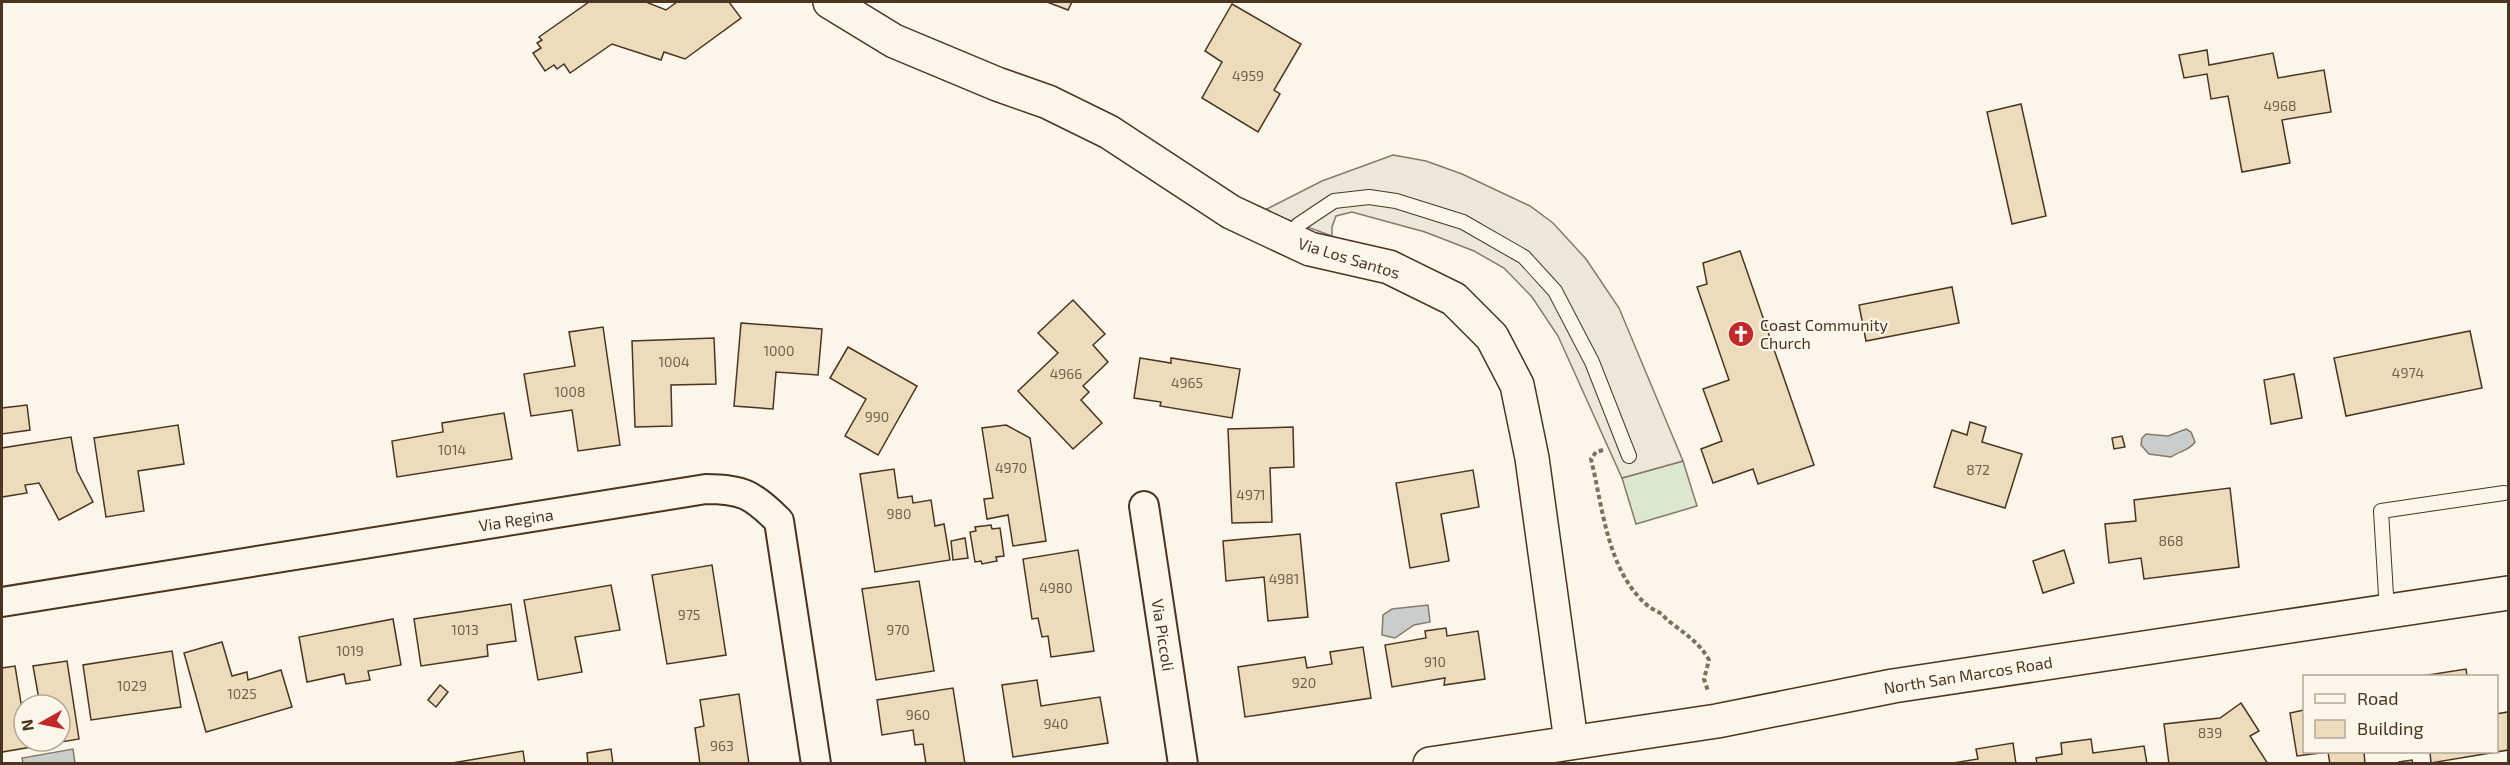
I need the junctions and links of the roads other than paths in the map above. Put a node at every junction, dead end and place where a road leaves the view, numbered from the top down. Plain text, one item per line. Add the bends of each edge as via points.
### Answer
1 (830, 2) edge
2 (1292, 240) junction
3 (1629, 456) dead end
4 (2504, 493) dead end
5 (1144, 506) dead end
6 (2508, 593) edge
7 (2, 602) edge
8 (2387, 612) junction
9 (1573, 752) edge
10 (816, 764) edge
11 (1183, 764) edge
12 (1430, 764) edge

1 - 2 street, Via Los Santos via 894,41 1048,102 1109,132 1230,212
2 - 3 lane via 1298,225 1334,201 1369,197 1396,201 1463,222 1524,258 1555,291 1592,362
2 - 9 street, Via Los Santos via 1310,249 1389,267 1454,299 1497,347 1517,385 1532,458
4 - 8 lane via 2381,511
5 - 11 street, Via Piccoli
6 - 8 street, North San Marcos Road
7 - 10 street, Via Regina via 706,489 729,489 758,500 780,521
8 - 9 street, North San Marcos Road via 1893,686
9 - 12 street, North San Marcos Road

